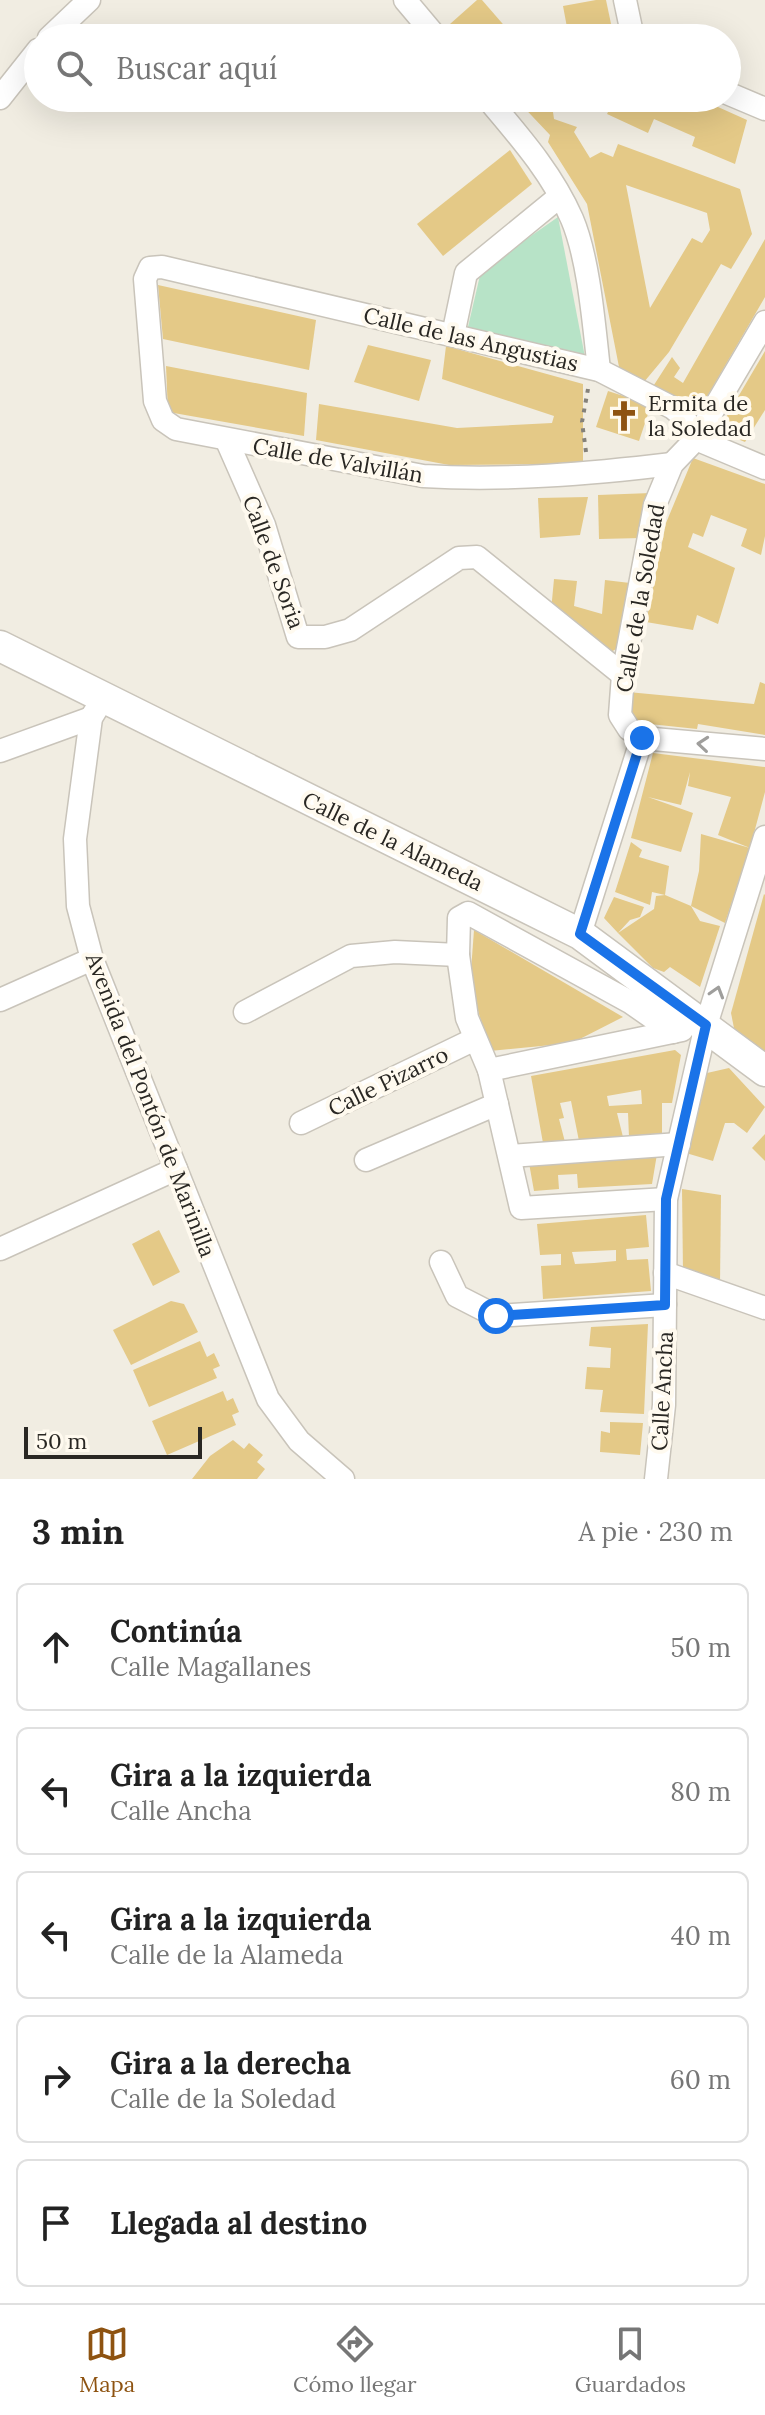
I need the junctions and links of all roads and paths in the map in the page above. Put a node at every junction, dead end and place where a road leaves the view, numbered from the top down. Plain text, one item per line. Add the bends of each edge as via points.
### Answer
1 (89, 0) edge
2 (405, 0) edge
3 (625, 0) edge
4 (64, 24) edge
5 (425, 24) edge
6 (630, 24) edge
7 (24, 68) edge
8 (0, 98) edge
9 (741, 99) edge
10 (765, 109) edge
11 (499, 112) edge
12 (559, 197) junction
13 (150, 268) joint
14 (765, 322) edge
15 (453, 335) junction
16 (596, 369) junction
17 (696, 439) junction
18 (227, 441) junction
19 (672, 464) junction
20 (765, 468) edge
21 (589, 474) junction
22 (0, 646) edge
23 (623, 675) junction
24 (98, 708) junction
25 (642, 738) junction
26 (765, 749) edge
27 (0, 751) edge
28 (765, 837) edge
29 (580, 934) junction
30 (458, 955) junction
31 (92, 959) junction
32 (0, 1000) edge
33 (245, 1012) dead end
34 (706, 1025) junction
35 (673, 1032) junction
36 (475, 1039) junction
37 (489, 1070) junction
38 (765, 1071) edge
39 (497, 1104) junction
40 (301, 1123) dead end
41 (679, 1144) junction
42 (510, 1156) junction
43 (366, 1160) dead end
44 (176, 1169) junction
45 (666, 1199) junction
46 (0, 1249) edge
47 (441, 1262) dead end
48 (665, 1273) junction
49 (665, 1305) junction
50 (765, 1308) edge
51 (343, 1479) edge
52 (656, 1479) edge

1 - 4 street
2 - 5 street
3 - 6 street
7 - 8 street
9 - 10 street
11 - 12 street via 539,160
12 - 15 street via 466,273
12 - 16 street via 573,220 590,297
13 - 15 street, Calle de las Angustias
13 - 18 street, Calle de Valvillán via 145,279 155,401 163,420 176,429
14 - 17 street, Calle de la Soledad
15 - 16 street, Calle de las Angustias
16 - 17 street, Calle de las Angustias via 673,408
16 - 21 path via 582,422
17 - 19 street, Calle de la Soledad
17 - 20 street
18 - 21 street, Calle de Valvillán via 423,476
18 - 23 street, Calle de Soria via 264,525 298,637 350,630 459,558 477,557
19 - 21 street, Calle de Valvillán
19 - 23 street, Calle de la Soledad via 655,505
22 - 24 street, Calle de la Alameda
23 - 25 street, Calle de la Soledad via 620,715
24 - 27 street
24 - 29 street, Calle de la Alameda
24 - 31 street, Avenida del Pontón de Marinilla via 75,839 78,906
26 -> 25 street
25 - 29 street
34 -> 28 street, Calle Ancha
29 - 34 street, Calle de la Alameda
30 - 33 street via 351,956
30 - 35 street via 459,918 468,913 630,1002
30 - 36 street
31 - 32 street
31 - 44 street, Avenida del Pontón de Marinilla
34 - 35 street
34 - 38 street, Calle de la Alameda
34 - 41 street, Calle Ancha
35 - 37 street
36 - 37 street
36 - 40 street, Calle Pizarro
37 - 39 street
39 - 42 street
39 - 43 street
41 - 42 street
41 - 45 street, Calle Ancha
42 - 45 street via 521,1208
44 - 46 street
44 - 51 street, Avenida del Pontón de Marinilla via 268,1399 299,1441
45 - 48 street, Calle Ancha
47 - 49 street via 457,1296 496,1316
48 - 49 street, Calle Ancha
48 - 50 street
49 - 52 street, Calle Ancha via 664,1405

